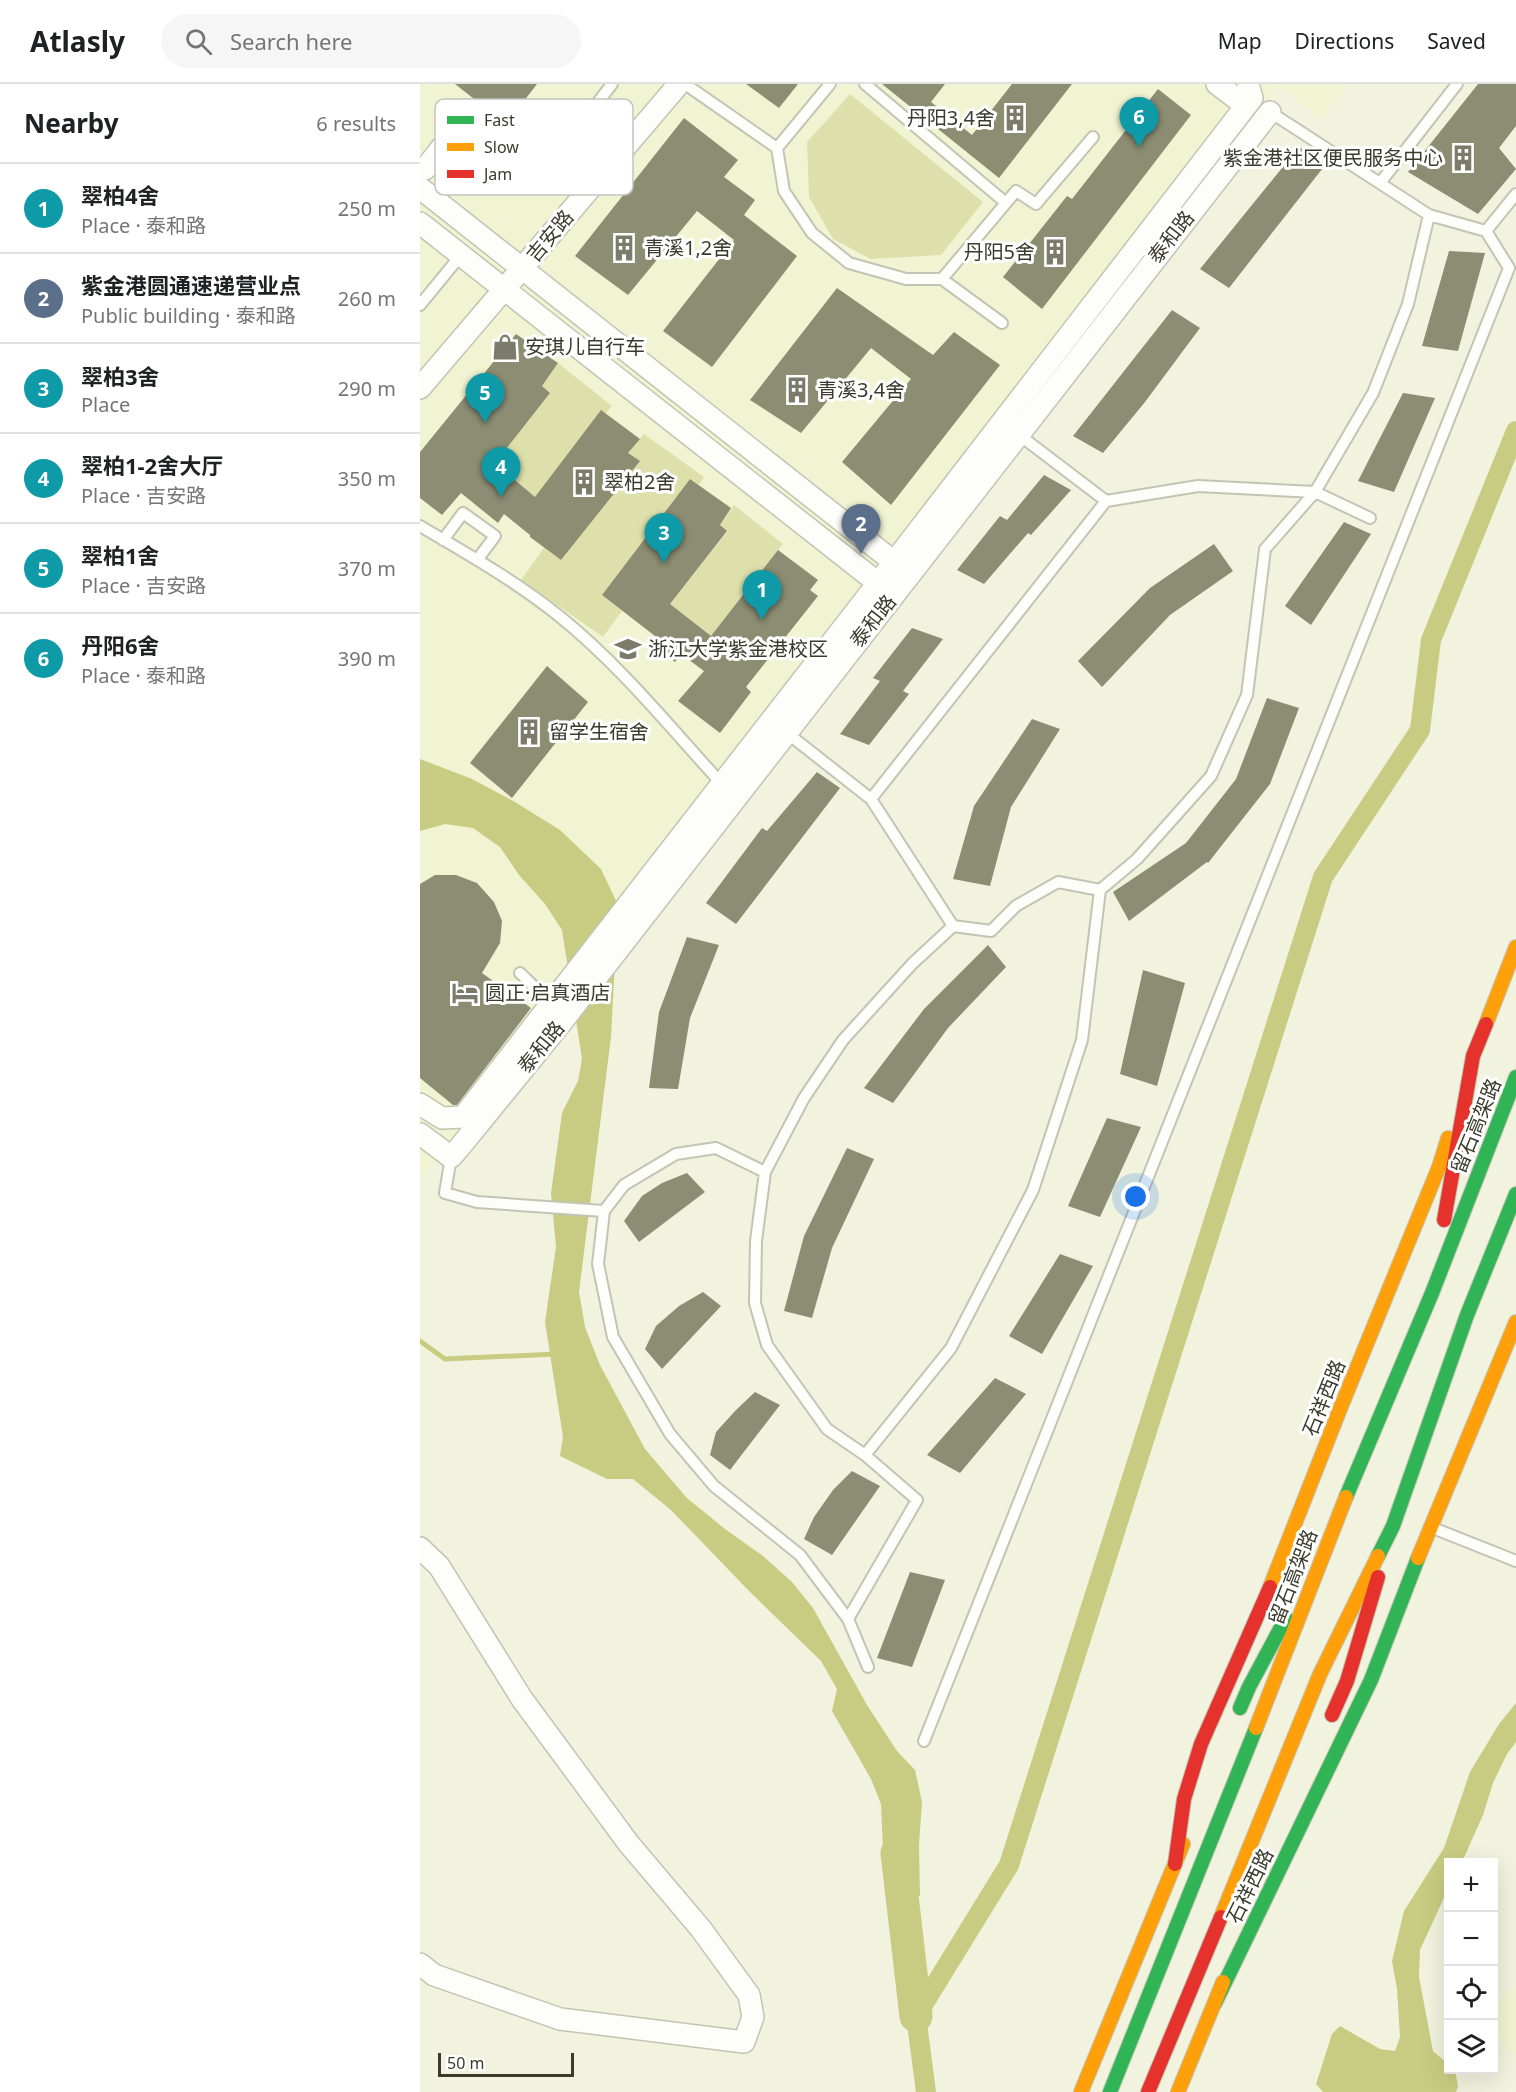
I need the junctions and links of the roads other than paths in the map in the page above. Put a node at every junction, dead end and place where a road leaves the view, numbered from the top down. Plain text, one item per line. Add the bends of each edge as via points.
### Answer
1 (612, 84) edge
2 (680, 84) edge
3 (685, 84) edge
4 (830, 84) edge
5 (865, 84) edge
6 (1217, 84) edge
7 (1457, 84) edge
8 (1248, 96) edge
9 (600, 99) edge
10 (1270, 112) junction
11 (1093, 136) dead end
12 (633, 138) edge
13 (777, 148) junction
14 (435, 159) edge
15 (422, 179) edge
16 (1380, 183) junction
17 (435, 191) edge
18 (1516, 194) edge
19 (440, 195) edge
20 (585, 195) edge
21 (1006, 203) junction
22 (1429, 214) junction
23 (420, 223) edge
24 (1486, 231) junction
25 (461, 255) junction
26 (523, 269) junction
27 (942, 279) junction
28 (505, 290) junction
29 (420, 305) edge
30 (1002, 323) dead end
31 (420, 387) edge
32 (1018, 434) junction
33 (1315, 492) junction
34 (1106, 501) junction
35 (1370, 518) dead end
36 (420, 526) edge
37 (443, 540) junction
38 (477, 560) junction
39 (894, 562) junction
40 (878, 584) junction
41 (788, 733) junction
42 (722, 783) junction
43 (871, 799) junction
44 (1100, 890) junction
45 (953, 926) junction
46 (1516, 947) edge
47 (520, 973) dead end
48 (555, 999) junction
49 (1473, 1056) junction
50 (1513, 1060) dead end
51 (1516, 1077) edge
52 (420, 1104) edge
53 (420, 1118) edge
54 (1496, 1125) junction
55 (420, 1134) edge
56 (455, 1152) junction
57 (765, 1172) junction
58 (1516, 1194) edge
59 (604, 1211) junction
60 (1516, 1220) edge
61 (1432, 1293) junction
62 (1467, 1315) junction
63 (1516, 1322) edge
64 (865, 1455) junction
65 (1393, 1526) junction
66 (1430, 1527) junction
67 (1328, 1539) junction
68 (420, 1548) edge
69 (1516, 1561) edge
70 (848, 1619) junction
71 (868, 1667) dead end
72 (1235, 1720) dead end
73 (1326, 1731) dead end
74 (924, 1741) dead end
75 (1194, 1820) dead end
76 (1280, 1836) dead end
77 (1175, 1864) junction
78 (420, 1964) edge
79 (1215, 2003) junction
80 (1081, 2092) edge
81 (1110, 2092) edge
82 (1148, 2092) edge
83 (1178, 2092) edge

1 - 9 lane
2 - 12 street, 吉安路
3 - 13 lane
4 - 13 lane
5 - 21 lane
6 - 8 street
7 - 16 lane
8 - 10 lane
8 - 39 street, 泰和路
10 - 16 lane
10 - 32 street, 泰和路
11 - 21 lane via 1036,204 1016,191
13 - 27 lane via 784,191 812,233 849,263 906,279
14 - 15 street
15 - 17 street
16 - 22 lane
18 - 24 lane
19 - 26 street
20 - 26 street, 吉安路
21 - 27 lane
22 - 24 lane
22 - 33 lane via 1408,304 1373,393
23 - 25 street
24 - 74 lane via 1509,268
25 - 28 street
25 - 29 lane
26 - 28 street, 吉安路
26 - 39 street
27 - 30 lane
28 - 31 street, 吉安路
28 - 40 street
32 - 34 lane
32 - 41 street, 泰和路
33 - 34 lane via 1198,486
33 - 35 lane
33 - 44 lane via 1265,549 1247,695 1211,776 1137,859
34 - 43 lane
36 - 37 lane
37 - 38 lane
37 - 38 lane via 463,513 495,536
38 - 42 lane via 558,615 614,665
39 - 40 street, 泰和路
40 - 42 street, 泰和路
41 - 43 lane
41 - 56 street, 泰和路
42 - 48 street, 泰和路
43 - 45 lane
44 - 45 lane via 1058,882 1016,906 991,931
44 - 64 lane via 1082,1040 1033,1190 951,1348
45 - 57 lane via 912,964 843,1040 804,1098
46 - 49 main road, 石祥西路
47 - 48 lane
48 - 52 street, 泰和路 via 463,1117 442,1118
49 - 61 main road
49 - 77 main road, 石祥西路 via 1439,1167 1271,1585 1201,1744 1184,1799
50 - 54 main road
51 - 54 main road, 留石高架路
53 - 56 street
54 - 61 main road, 留石高架路
55 - 56 street
56 - 59 lane via 445,1192 477,1202
57 - 59 lane via 716,1148 676,1154 624,1185
57 - 64 lane via 756,1241 755,1303 767,1345 827,1429
58 - 62 main road
59 - 70 lane via 598,1264 613,1337 670,1434 714,1486 800,1555
60 - 62 main road
61 - 67 main road, 留石高架路
62 - 65 main road
63 - 66 main road, 石祥西路
64 - 70 lane via 917,1500
65 - 73 main road via 1347,1681
65 - 82 main road via 1320,1674
66 - 69 lane
66 - 79 main road, 石祥西路 via 1371,1680
67 - 72 main road
67 - 81 main road, 留石高架路
68 - 78 street via 439,1566 522,1700 628,1844 701,1929 749,1995 753,2016 744,2042 560,2019 434,1975
70 - 71 lane
75 - 77 main road, 石祥西路
76 - 79 main road, 石祥西路
77 - 80 main road, 石祥西路
79 - 83 main road, 石祥西路

